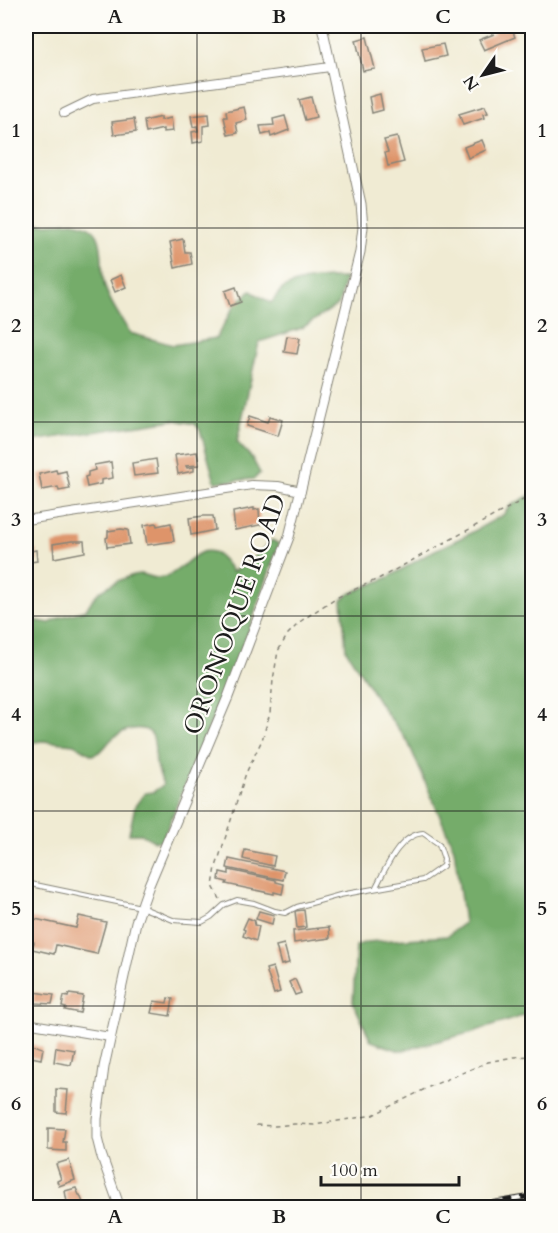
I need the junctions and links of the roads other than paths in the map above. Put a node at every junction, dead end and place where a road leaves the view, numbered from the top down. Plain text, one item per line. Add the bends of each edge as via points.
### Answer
1 (322, 26) edge
2 (330, 67) junction
3 (64, 113) dead end
4 (301, 491) junction
5 (26, 520) edge
6 (26, 883) edge
7 (376, 887) junction
8 (141, 907) junction
9 (26, 1023) edge
10 (110, 1037) junction
11 (120, 1208) edge

1 - 2 street, ORONOQUE ROAD
2 - 3 street via 93,99
2 - 4 street, ORONOQUE ROAD via 363,227 356,272
4 - 5 street via 252,485
4 - 8 street, ORONOQUE ROAD via 289,537 240,668
6 - 8 lane
7 - 7 lane via 423,880 435,873 444,860 439,844 423,833 410,836
7 - 8 lane via 285,913 237,900 202,922 173,920
8 - 10 street, ORONOQUE ROAD
9 - 10 street
10 - 11 street, ORONOQUE ROAD via 97,1138

